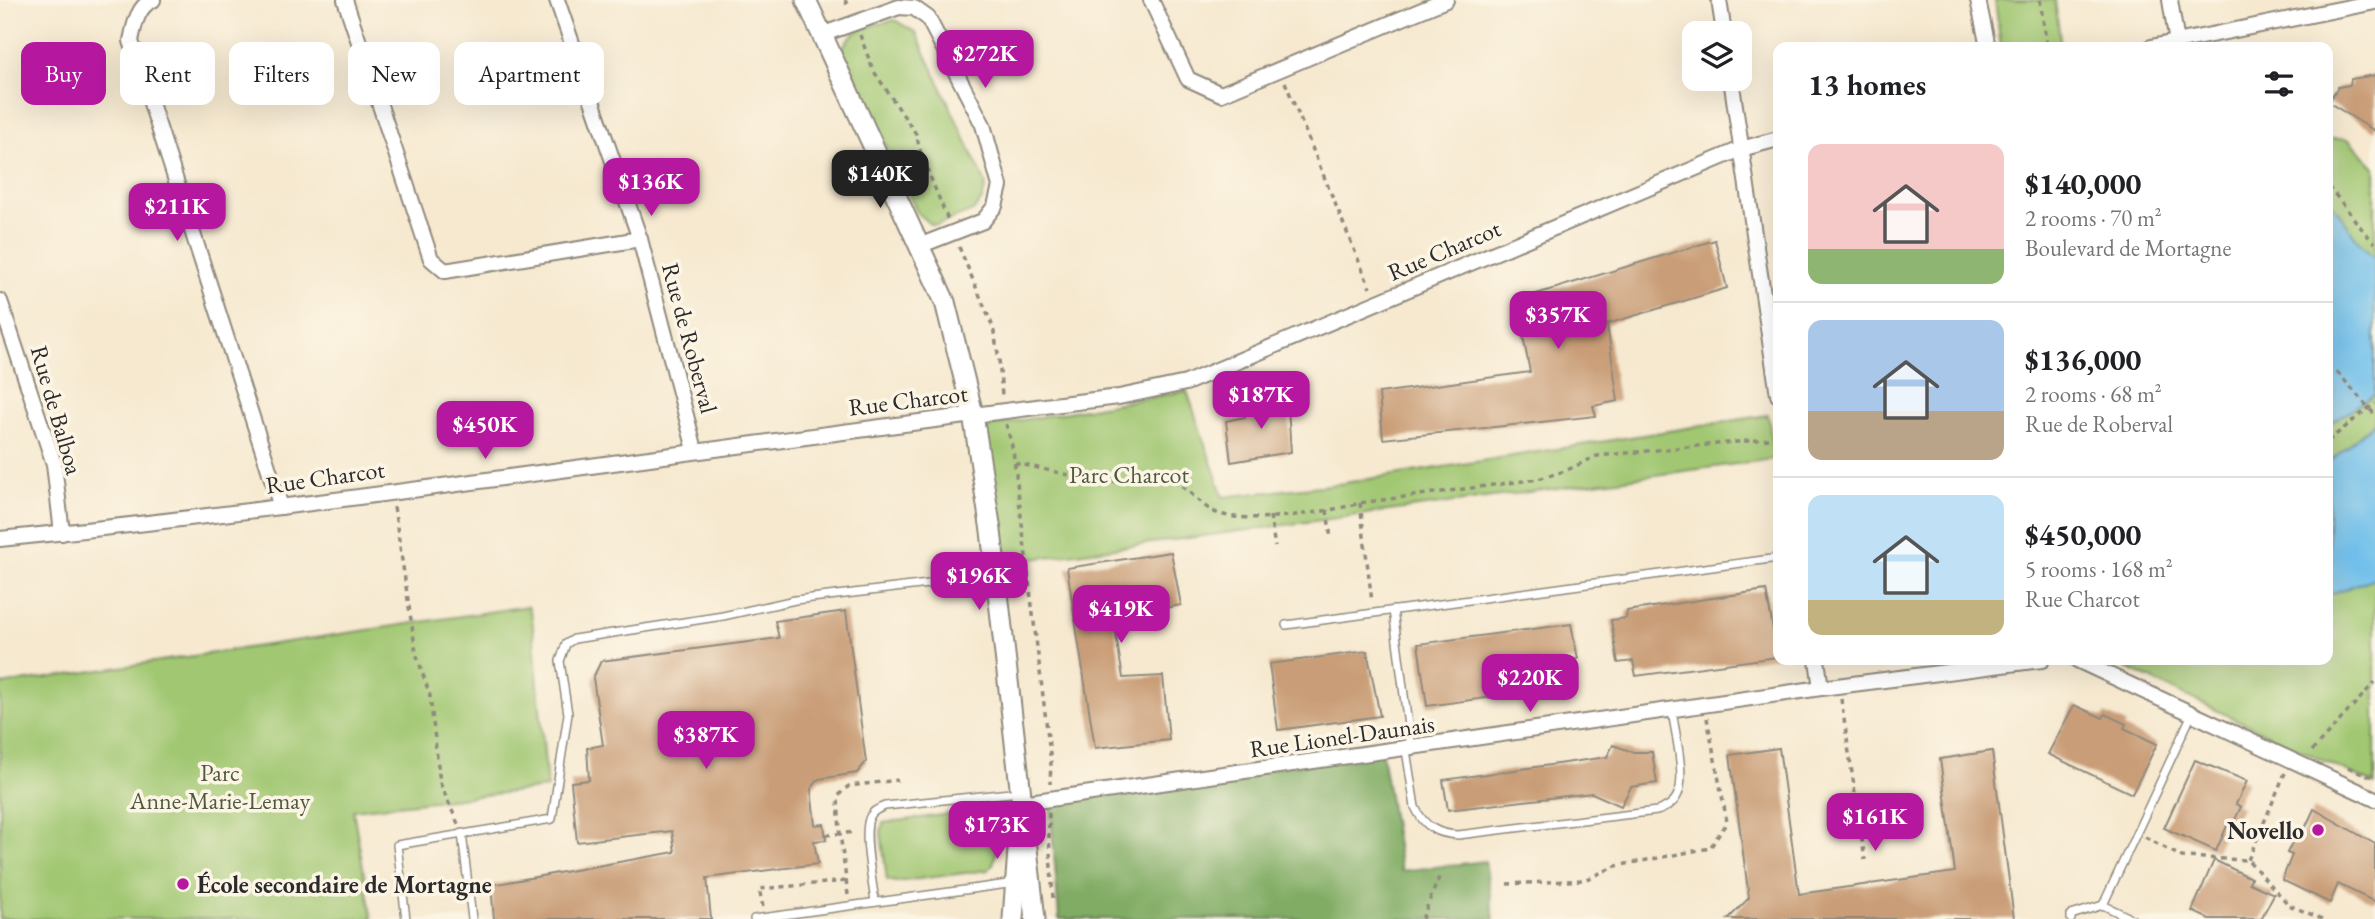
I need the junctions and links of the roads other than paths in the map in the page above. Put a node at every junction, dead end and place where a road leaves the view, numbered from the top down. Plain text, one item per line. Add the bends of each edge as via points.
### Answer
1 (153, 0) edge
2 (345, 0) edge
3 (557, 0) edge
4 (806, 0) edge
5 (1151, 0) edge
6 (1446, 0) edge
7 (1736, 0) edge
8 (1978, 0) edge
9 (2170, 0) edge
10 (1720, 2) edge
11 (2375, 2) edge
12 (1722, 21) edge
13 (821, 35) junction
14 (1987, 42) edge
15 (2177, 42) edge
16 (2182, 42) edge
17 (1733, 91) edge
18 (1773, 140) edge
19 (1741, 149) junction
20 (640, 239) junction
21 (919, 246) junction
22 (0, 301) edge
23 (1773, 362) edge
24 (973, 414) junction
25 (695, 450) junction
26 (281, 507) junction
27 (62, 533) junction
28 (0, 539) edge
29 (1773, 559) edge
30 (996, 576) junction
31 (1394, 610) junction
32 (1286, 625) dead end
33 (1818, 665) edge
34 (2003, 665) edge
35 (2088, 665) edge
36 (1821, 688) junction
37 (1672, 711) junction
38 (2193, 714) junction
39 (1409, 749) junction
40 (1021, 798) junction
41 (2375, 799) edge
42 (462, 833) junction
43 (1016, 883) junction
44 (875, 902) junction
45 (2103, 905) junction
46 (406, 919) edge
47 (472, 919) edge
48 (754, 919) edge
49 (1013, 919) edge
50 (1035, 919) edge
51 (2071, 919) edge
52 (2132, 919) edge

1 - 26 street via 137,17 131,41
2 - 20 street via 430,259 445,271
3 - 20 street, Rue de Roberval
4 - 13 street
5 - 6 street via 1188,79 1221,94
7 - 10 street
8 - 14 street
9 - 15 street
10 - 12 street
11 - 16 street
13 - 21 street
13 - 21 street via 899,7 914,8 928,18 983,125 1000,186 995,206 983,221
17 - 19 street
18 - 19 street, Rue Charcot
19 - 23 street
19 - 24 street, Rue Charcot via 1186,383 1119,397
20 - 25 street, Rue de Roberval
21 - 24 street via 945,302
22 - 27 street, Rue de Balboa via 54,464
24 - 25 street, Rue Charcot
24 - 30 street
25 - 26 street, Rue Charcot
26 - 27 street, Rue Charcot
27 - 28 street, Rue Charcot
29 - 31 lane
30 - 40 street
30 - 42 lane via 795,600 574,639 566,645 560,661 568,714 552,819
31 - 32 lane
31 - 39 lane
33 - 36 street
34 - 36 street, Rue Lionel-Daunais
35 - 38 street
36 - 37 street, Rue Lionel-Daunais
37 - 39 street, Rue Lionel-Daunais
37 - 39 lane via 1679,792 1668,807 1657,811 1446,834 1427,825 1415,807
38 - 41 street
38 - 45 lane
39 - 40 street, Rue Lionel-Daunais
40 - 43 street
40 - 44 lane via 876,810 867,823
40 - 50 street
42 - 46 lane via 397,845
42 - 47 lane
43 - 44 lane
43 - 49 street
44 - 48 lane
45 - 51 lane via 2071,915
45 - 52 lane

